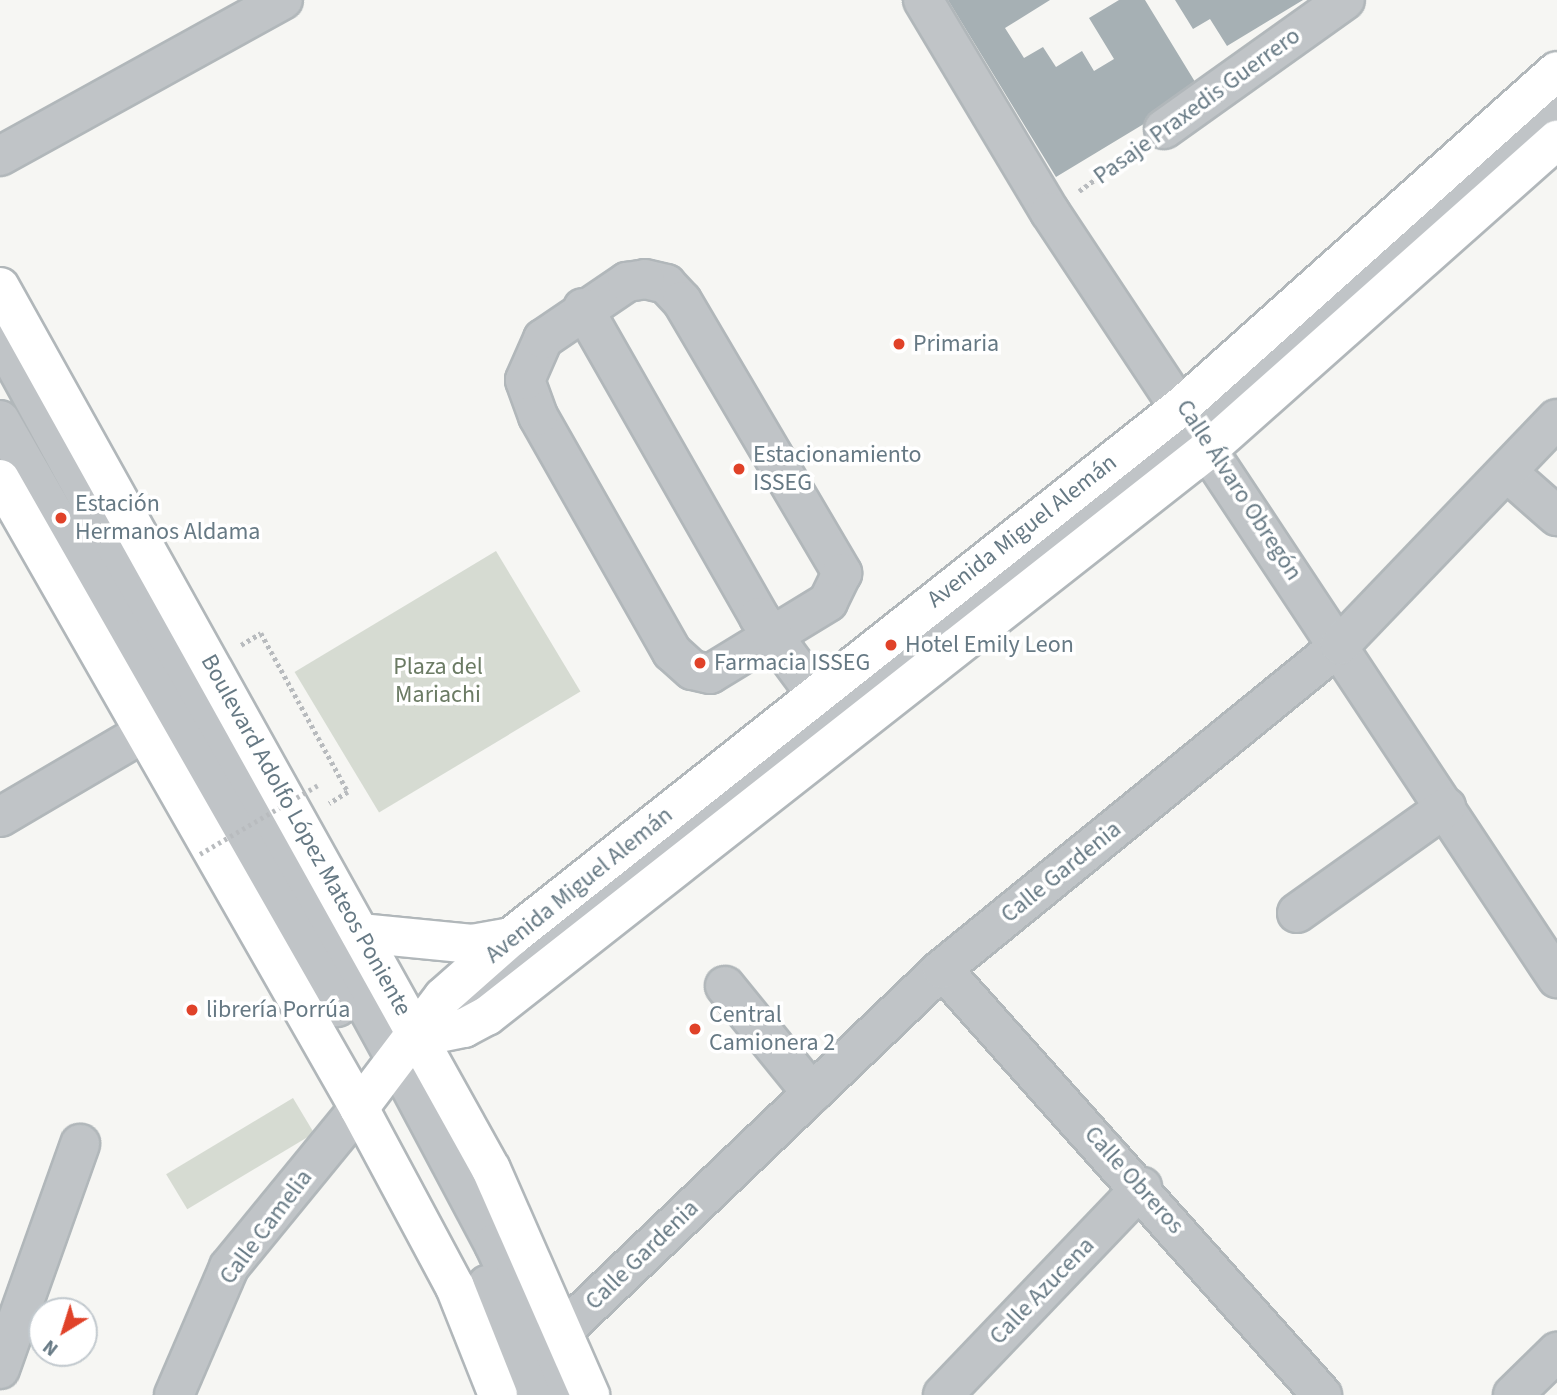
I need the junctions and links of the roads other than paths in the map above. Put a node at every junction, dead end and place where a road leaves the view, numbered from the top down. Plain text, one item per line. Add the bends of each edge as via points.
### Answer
1 (283, 0) edge
2 (923, 0) edge
3 (1345, 0) edge
4 (1557, 71) edge
5 (1557, 104) edge
6 (1164, 129) road end
7 (1557, 140) edge
8 (0, 156) edge
9 (0, 287) edge
10 (583, 308) junction
11 (0, 337) edge
12 (1557, 419) edge
13 (0, 420) edge
14 (1196, 425) junction
15 (1507, 472) junction
16 (0, 479) edge
17 (1557, 516) edge
18 (767, 633) junction
19 (1340, 645) junction
20 (809, 700) junction
21 (145, 732) junction
22 (1446, 807) junction
23 (0, 817) edge
24 (1297, 913) dead end
25 (360, 933) junction
26 (511, 937) junction
27 (942, 969) junction
28 (1557, 978) edge
29 (725, 986) dead end
30 (388, 1071) junction
31 (812, 1093) junction
32 (80, 1144) dead end
33 (1142, 1187) junction
34 (566, 1328) junction
35 (1557, 1352) edge
36 (0, 1369) edge
37 (174, 1395) edge
38 (498, 1395) edge
39 (531, 1395) edge
40 (563, 1395) edge
41 (590, 1395) edge
42 (943, 1395) edge
43 (1322, 1395) edge
44 (1513, 1395) edge

1 - 8 street
2 - 14 street, Calle Álvaro Obregón via 1050,212
3 - 6 street, Pasaje Praxedis Guerrero
4 - 14 main road, Avenida Miguel Alemán
5 - 14 street
7 - 14 main road, Avenida Miguel Alemán
9 - 25 main road, Boulevard Adolfo López Mateos Poniente
10 - 18 street
10 - 18 street via 543,339 530,359 525,380 538,416 672,652 692,670 710,674
10 - 18 street via 627,282 666,284 839,559 838,588 828,602
11 - 30 street
12 - 15 street, Calle Gardenia
13 - 30 street
14 - 19 street, Calle Álvaro Obregón
14 - 20 main road, Avenida Miguel Alemán
14 - 30 main road, Avenida Miguel Alemán via 487,1016
15 - 17 street
15 - 19 street, Calle Gardenia
16 - 21 main road, Boulevard Adolfo López Mateos Poniente
18 - 20 street
19 - 22 street, Calle Álvaro Obregón
19 - 27 street, Calle Gardenia
20 - 26 main road, Avenida Miguel Alemán
21 - 23 street
21 - 30 main road, Boulevard Adolfo López Mateos Poniente
22 - 24 street
22 - 28 street, Calle Álvaro Obregón
25 - 26 main road via 472,944
25 - 30 main road, Boulevard Adolfo López Mateos Poniente
26 - 30 main road, Avenida Miguel Alemán via 443,997
27 - 31 street, Calle Gardenia
27 - 33 street, Calle Obreros
29 - 31 street
30 - 34 main road, Boulevard Adolfo López Mateos Poniente via 491,1169
30 - 37 street, Calle Camelia via 229,1267
30 - 38 main road, Boulevard Adolfo López Mateos Poniente via 455,1287
30 - 39 street via 482,1272
30 - 40 street via 494,1244
31 - 34 street, Calle Gardenia
32 - 36 street
33 - 42 street, Calle Azucena
33 - 43 street, Calle Obreros
34 - 41 main road, Boulevard Adolfo López Mateos Poniente
35 - 44 street

